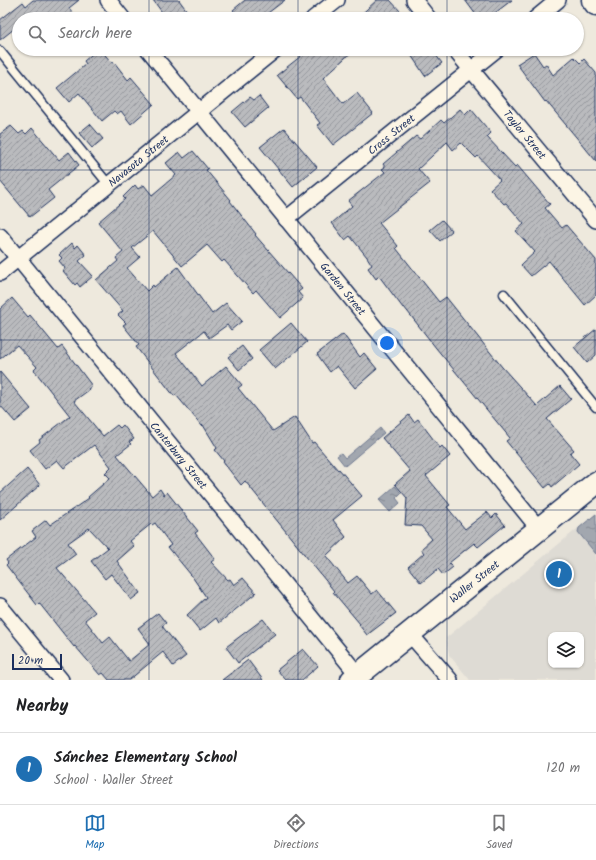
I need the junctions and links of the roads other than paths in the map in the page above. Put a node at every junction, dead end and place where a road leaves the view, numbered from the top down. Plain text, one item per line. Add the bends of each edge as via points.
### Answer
1 (108, 0) edge
2 (337, 0) edge
3 (414, 0) edge
4 (558, 0) edge
5 (593, 0) edge
6 (596, 4) edge
7 (117, 12) edge
8 (322, 12) edge
9 (423, 12) edge
10 (543, 12) edge
11 (0, 51) edge
12 (154, 56) edge
13 (267, 56) edge
14 (460, 56) edge
15 (488, 56) edge
16 (471, 70) junction
17 (199, 112) junction
18 (109, 185) junction
19 (286, 219) junction
20 (596, 220) edge
21 (0, 236) edge
22 (18, 258) junction
23 (0, 273) edge
24 (504, 294) dead end
25 (596, 407) edge
26 (596, 483) edge
27 (539, 529) junction
28 (0, 606) edge
29 (410, 634) junction
30 (355, 678) edge
31 (61, 680) edge
32 (450, 680) edge

1 - 7 street
2 - 8 street
3 - 9 street
4 - 10 street
5 - 6 street
11 - 18 lane
12 - 17 street, Garden Street
13 - 17 street, Navasota Street
14 - 16 street, Taylor Street
15 - 16 street, Cross Street
16 - 19 street, Cross Street
16 - 20 street, Taylor Street
17 - 18 street, Navasota Street
17 - 19 street, Garden Street
18 - 22 street, Navasota Street
19 - 27 street, Garden Street
21 - 22 street, Canterbury Street
22 - 23 street, Navasota Street
22 - 30 street, Canterbury Street
24 - 25 lane
26 - 27 street, Waller Street
27 - 29 street, Waller Street
28 - 31 street
29 - 30 street, Waller Street
29 - 32 street

